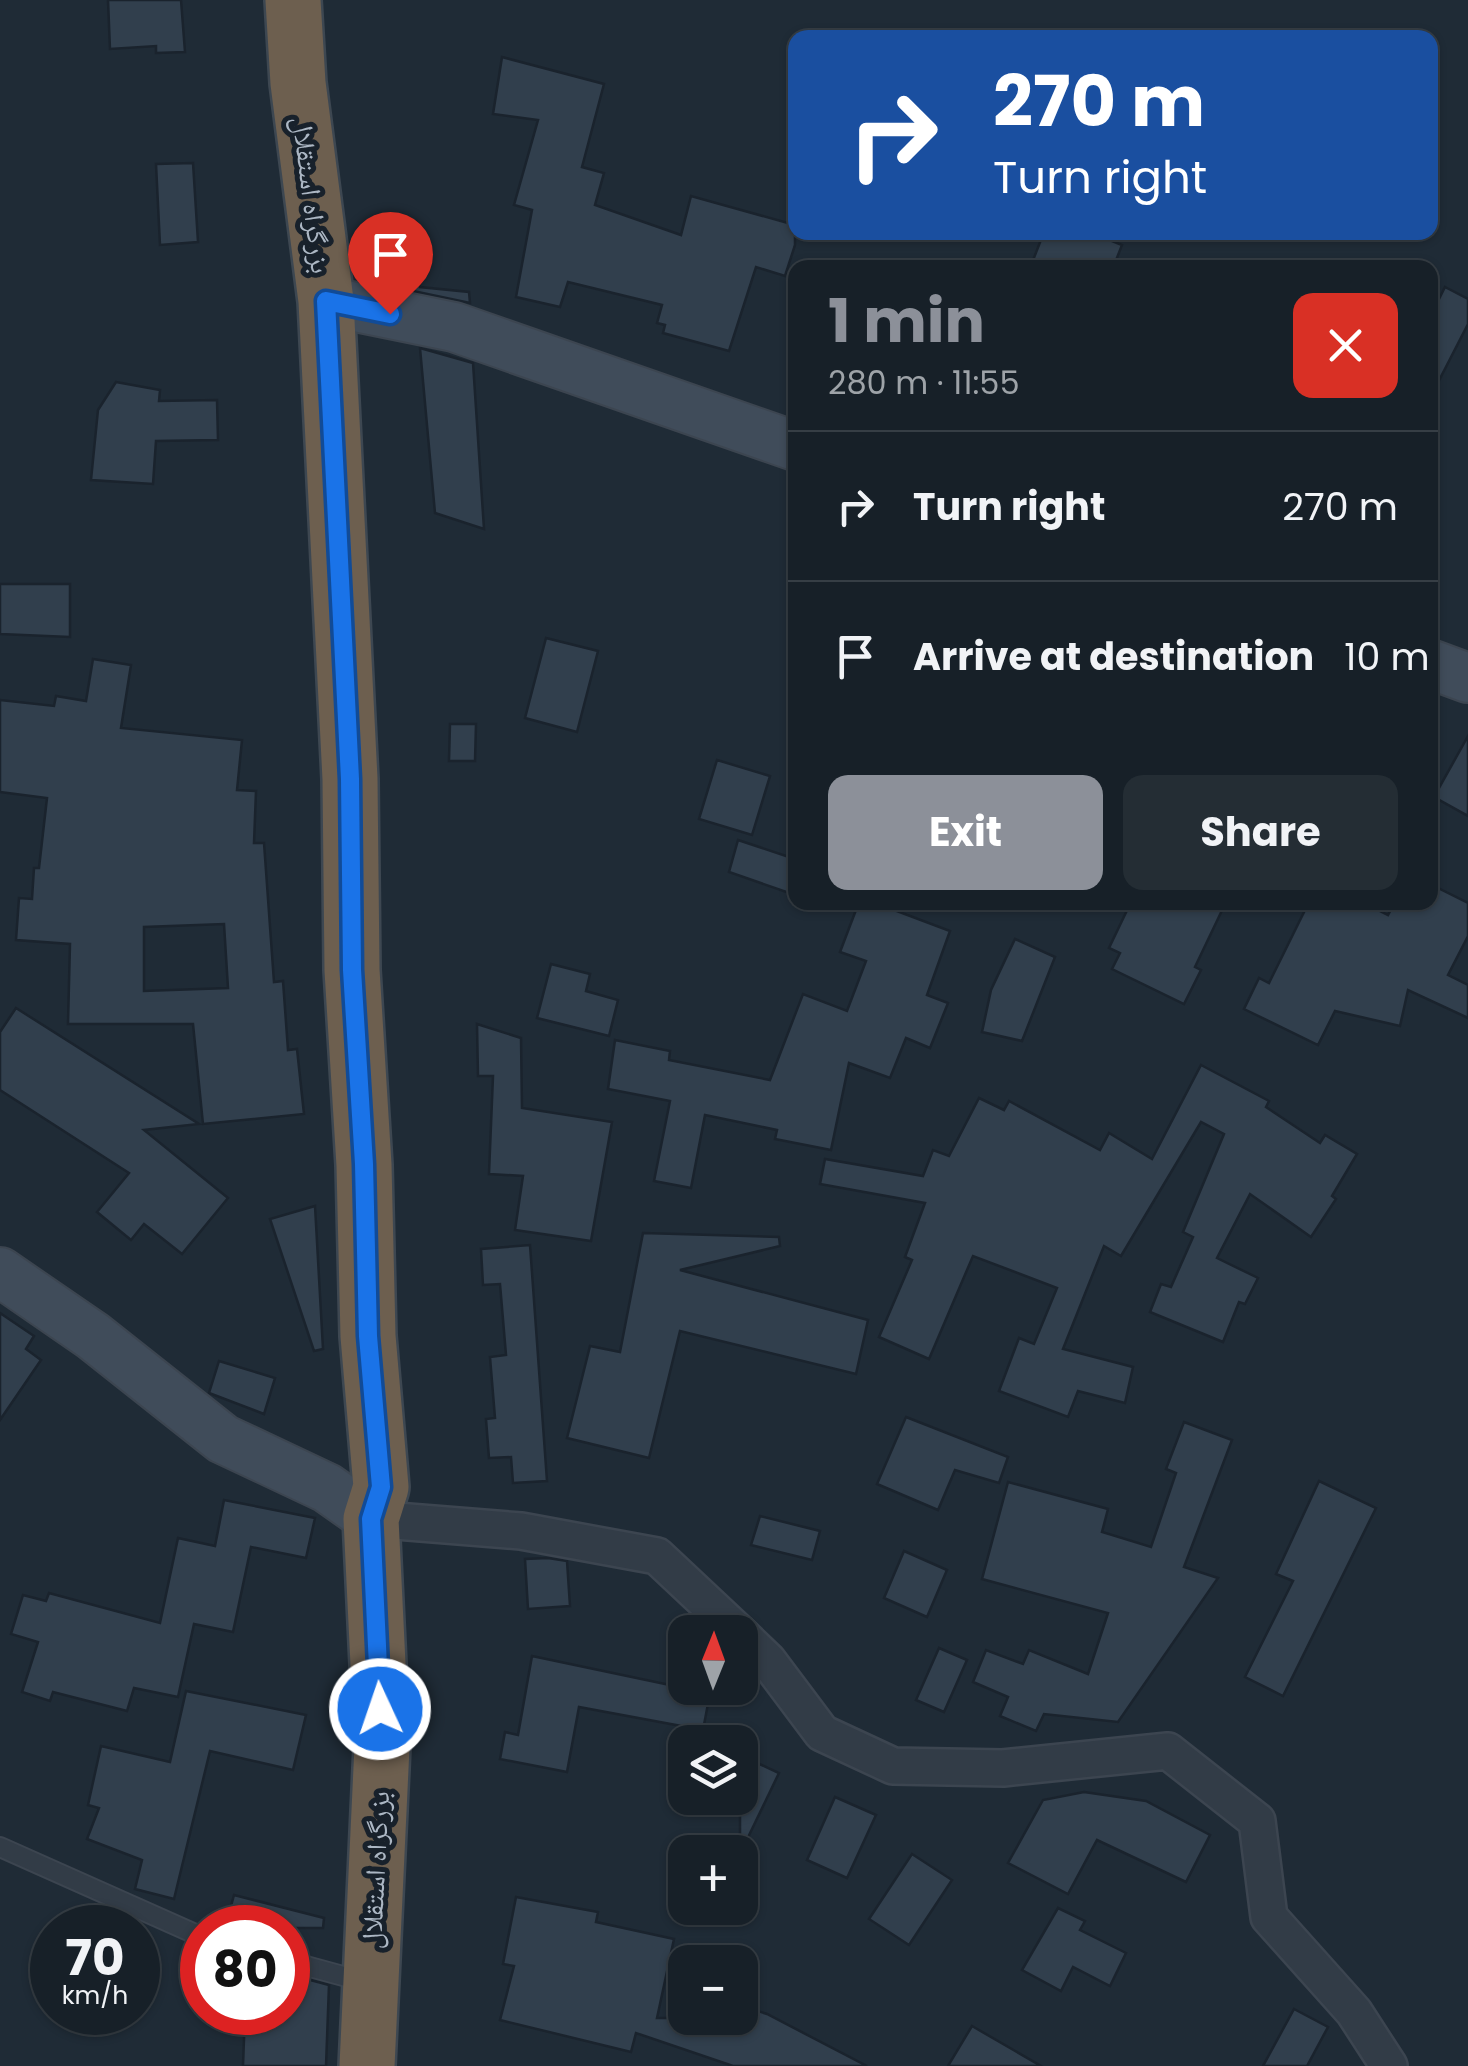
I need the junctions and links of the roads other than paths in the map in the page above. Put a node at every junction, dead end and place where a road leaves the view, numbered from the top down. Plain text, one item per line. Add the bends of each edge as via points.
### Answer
1 (293, 0) edge
2 (326, 301) junction
3 (788, 444) edge
4 (1438, 667) edge
5 (1468, 678) edge
6 (0, 1272) edge
7 (371, 1519) junction
8 (720, 1615) edge
9 (758, 1651) edge
10 (0, 1846) edge
11 (180, 1927) edge
12 (310, 1967) edge
13 (370, 1984) junction
14 (368, 2066) edge
15 (1388, 2066) edge

1 - 2 highway, بزرگراه استقلال
2 - 3 street via 454,326
2 - 7 highway, بزرگراه استقلال via 368,1336 381,1487
4 - 5 street
6 - 7 street via 94,1336 223,1439 326,1488
7 - 8 street via 522,1530 657,1556
7 - 13 highway, بزرگراه استقلال via 382,1747
9 - 15 street via 822,1733 892,1766 1002,1768 1168,1751 1257,1820 1268,1917 1354,2012
10 - 11 lane
12 - 13 lane
13 - 14 highway, بزرگراه استقلال

